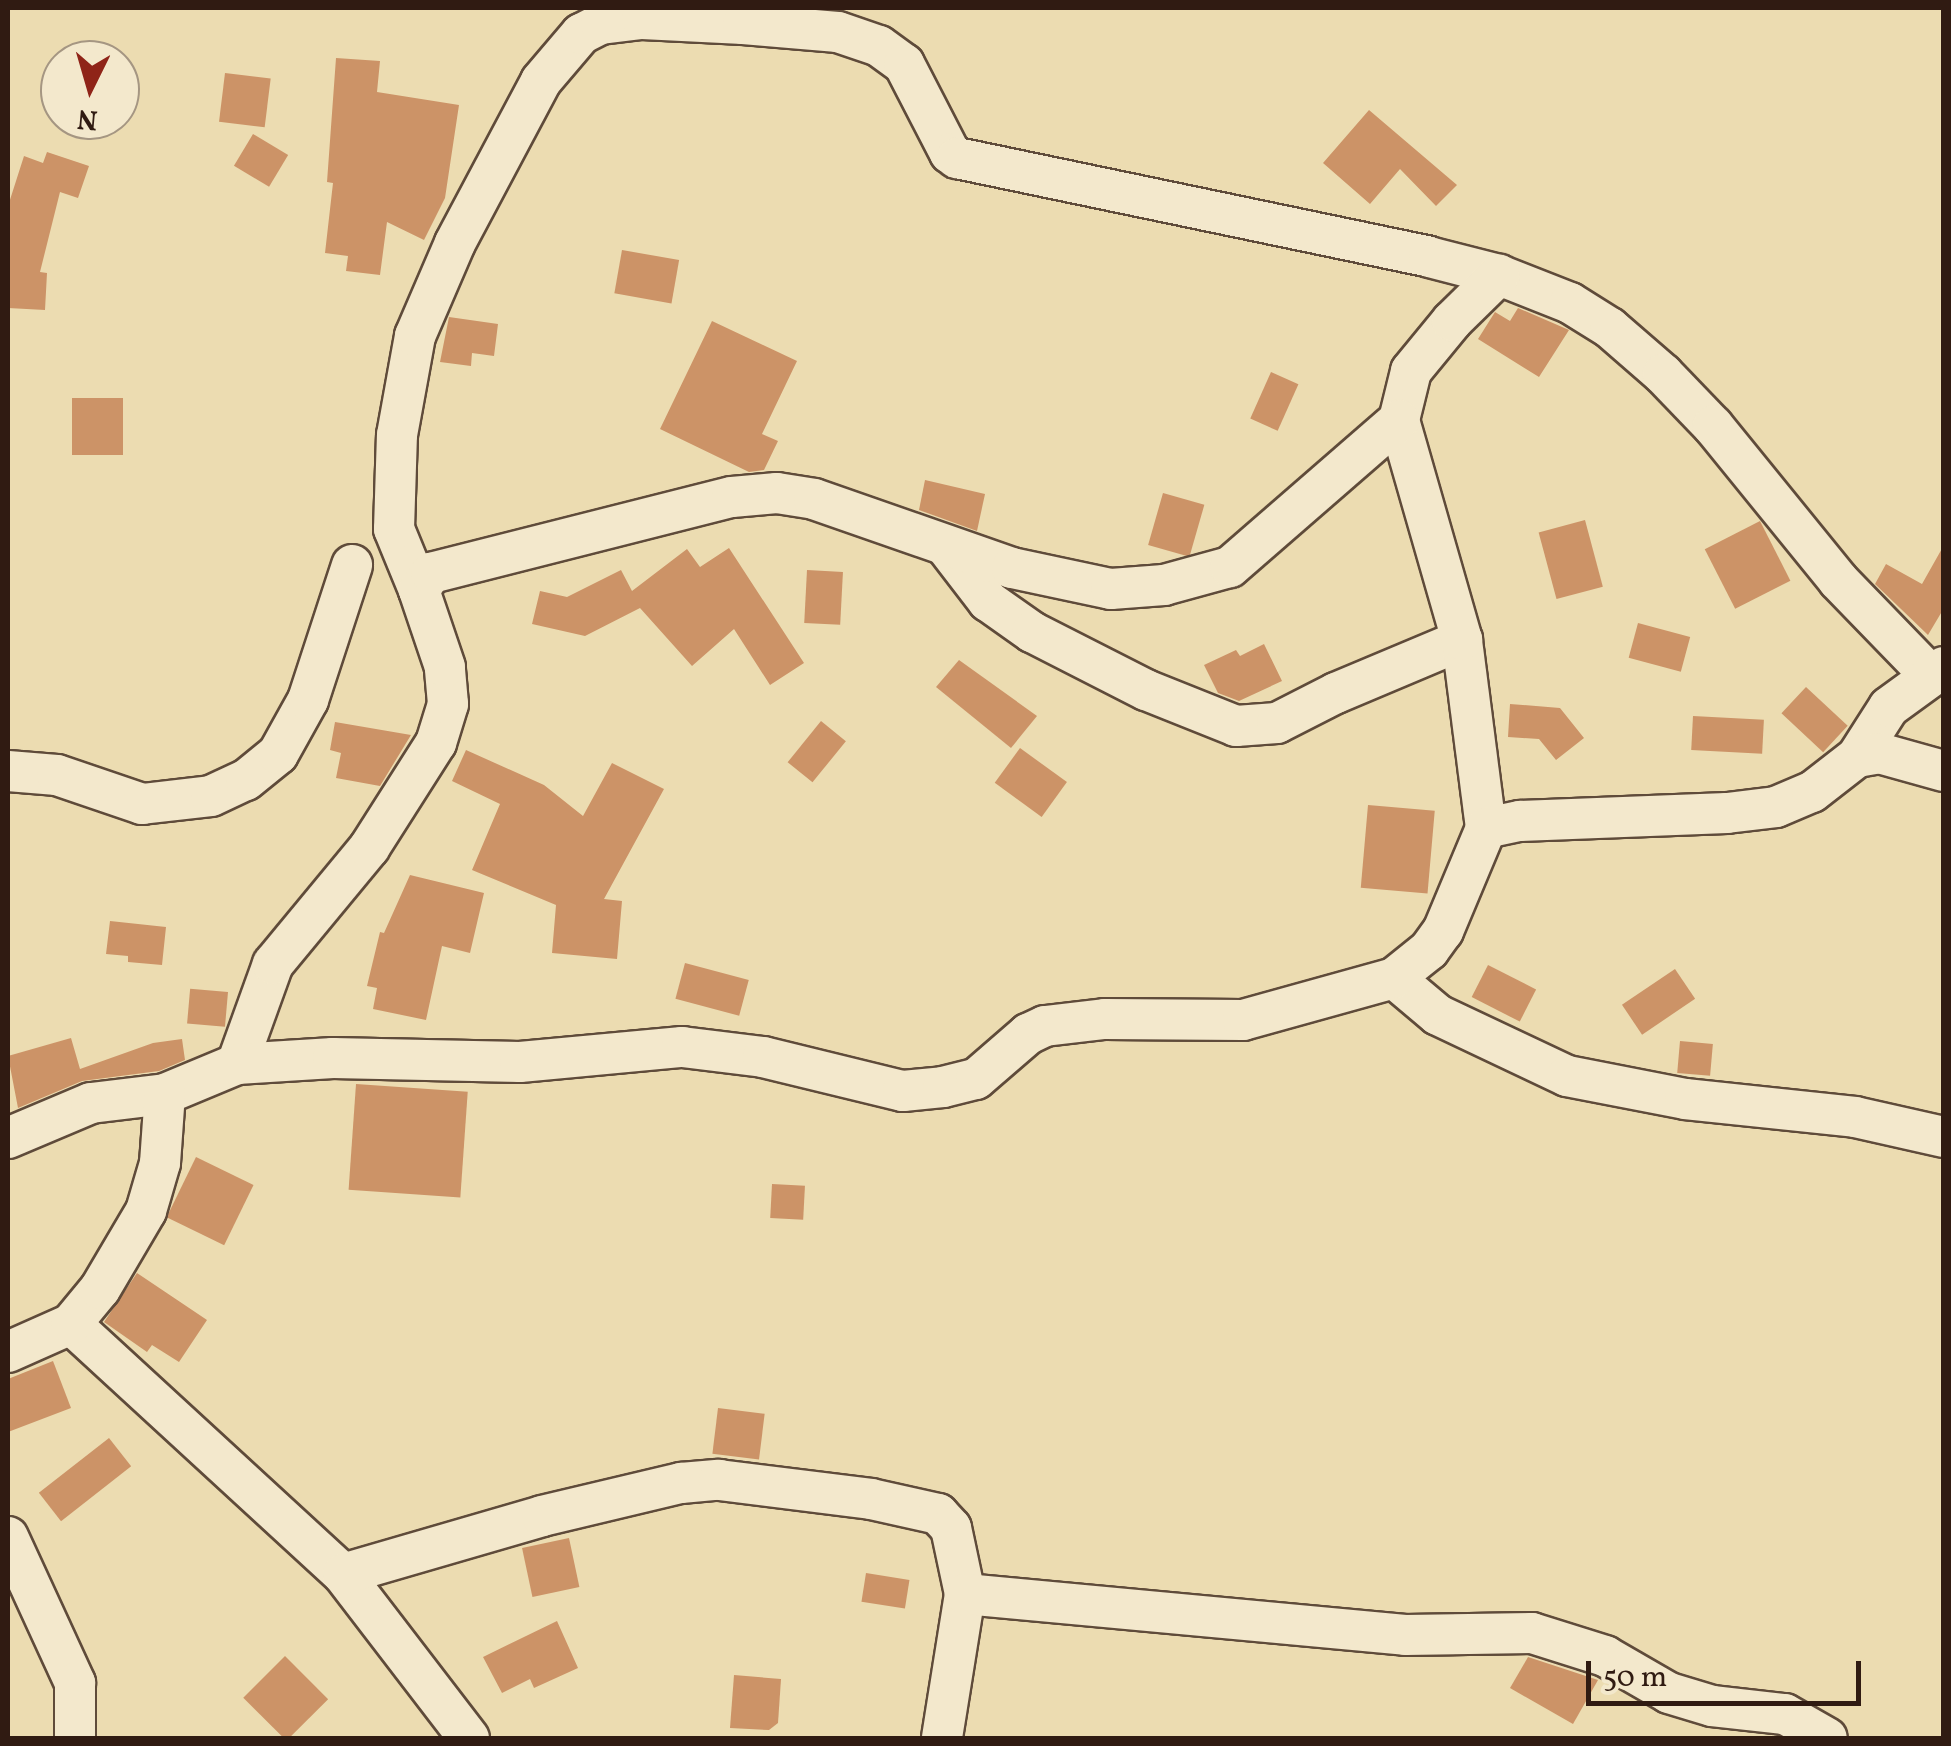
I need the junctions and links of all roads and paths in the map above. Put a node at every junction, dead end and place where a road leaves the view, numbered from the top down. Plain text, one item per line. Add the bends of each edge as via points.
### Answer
1 (1499, 274) junction
2 (1399, 420) junction
3 (946, 545) junction
4 (352, 565) dead end
5 (419, 590) junction
6 (1462, 640) junction
7 (1937, 672) edge
8 (1857, 757) junction
9 (8, 771) edge
10 (1944, 771) edge
11 (1486, 828) junction
12 (1394, 978) junction
13 (237, 1064) junction
14 (164, 1094) junction
15 (1944, 1137) edge
16 (8, 1138) edge
17 (71, 1324) junction
18 (8, 1352) edge
19 (8, 1536) edge
20 (343, 1574) junction
21 (966, 1594) junction
22 (75, 1738) edge
23 (469, 1738) edge
24 (942, 1738) edge
25 (1827, 1738) edge

1 - 2 street via 1412,371
1 - 5 street via 957,158 904,64 838,32 642,19 601,24 581,34 541,82 479,195 415,336 397,435 394,529
1 - 7 street via 1570,303 1663,374 1838,580
2 - 3 street via 1256,548 1230,567 1193,580 1111,589 1012,568
2 - 6 street
3 - 5 street via 776,493 732,497 430,573
3 - 6 street via 988,601 1032,632 1236,726 1278,723
4 - 9 street via 308,700 278,754 246,780 211,796 142,804 58,776
5 - 13 street via 445,667 448,704 436,743 369,848 273,964
6 - 11 street
7 - 8 street via 1889,707
8 - 10 street via 1880,753
8 - 11 street via 1812,792 1776,806
11 - 12 street via 1443,931
12 - 13 street via 1244,1020 1105,1019 1045,1026 976,1080 902,1091 763,1057 682,1047 520,1062 333,1058
12 - 15 street via 1438,1015 1567,1076 1685,1099 1856,1117
13 - 14 street
14 - 16 street via 91,1104
14 - 17 street via 160,1162 146,1212 100,1290
17 - 18 street
17 - 20 street
19 - 22 street via 74,1682
20 - 21 street via 542,1516 682,1482 720,1480 938,1514 951,1528
20 - 23 street
21 - 24 street
21 - 25 street via 1405,1634 1532,1633 1605,1656 1670,1693 1712,1706 1786,1714

